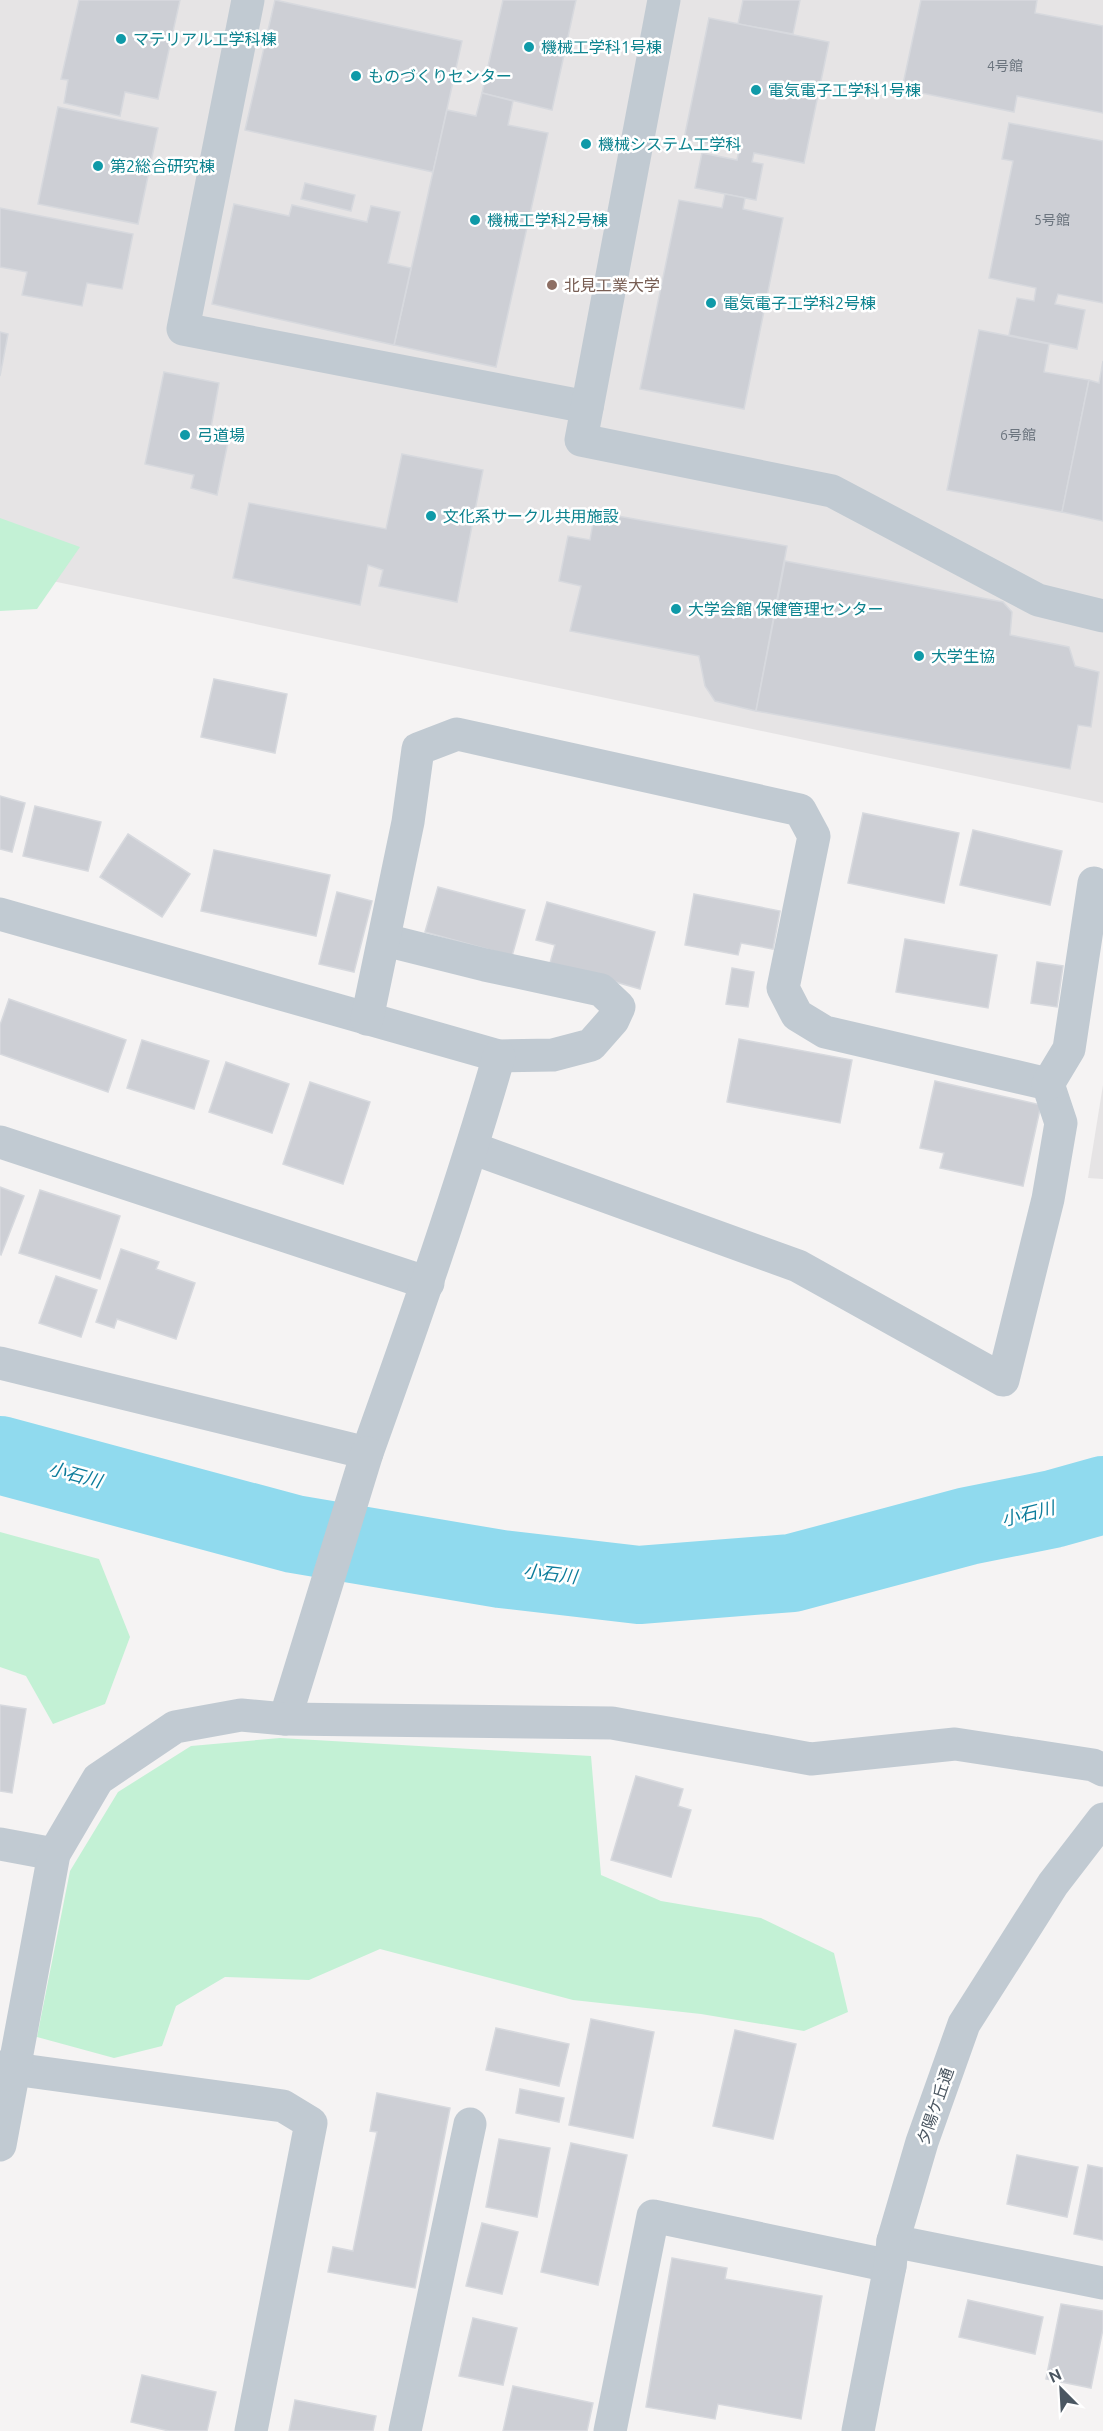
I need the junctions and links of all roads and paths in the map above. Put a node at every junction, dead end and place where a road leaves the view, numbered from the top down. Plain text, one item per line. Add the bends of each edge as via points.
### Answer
1 (248, 0) edge
2 (664, 0) edge
3 (587, 407) junction
4 (1103, 616) edge
5 (1094, 883) dead end
6 (0, 914) edge
7 (385, 940) junction
8 (367, 1019) junction
9 (499, 1056) junction
10 (1048, 1084) junction
11 (0, 1142) edge
12 (472, 1148) junction
13 (428, 1283) junction
14 (0, 1363) edge
15 (367, 1453) junction
16 (285, 1719) junction
17 (1103, 1770) edge
18 (1103, 1819) edge
19 (0, 1844) edge
20 (54, 1854) junction
21 (8, 2068) edge
22 (470, 2124) dead end
23 (0, 2145) edge
24 (892, 2254) junction
25 (1103, 2283) edge
26 (250, 2431) edge
27 (405, 2431) edge
28 (610, 2431) edge
29 (858, 2431) edge

1 - 3 street via 183,329
2 - 3 street
3 - 4 street via 581,440 832,491 1038,600
5 - 10 street via 1069,1049
6 - 8 street
7 - 8 street
7 - 9 street via 601,990 619,1007 591,1045 553,1055
7 - 10 street via 418,749 457,734 469,736 800,810 814,836 783,988 797,1015 825,1032
8 - 9 street
9 - 12 street
10 - 12 street via 1061,1123 1048,1200 1003,1380 798,1266
11 - 13 street
12 - 13 street
13 - 15 street
14 - 15 street
15 - 16 street
16 - 17 street via 612,1723 811,1759 955,1744 1093,1765
16 - 20 street via 241,1715 175,1727 99,1779
18 - 24 street, 夕陽ケ丘通 via 1053,1884 964,2024 922,2142
19 - 20 street
20 - 21 street
21 - 23 street
21 - 26 street via 283,2106 311,2123
22 - 27 street
24 - 25 street
24 - 28 street via 653,2216
24 - 29 street, 夕陽ケ丘通

